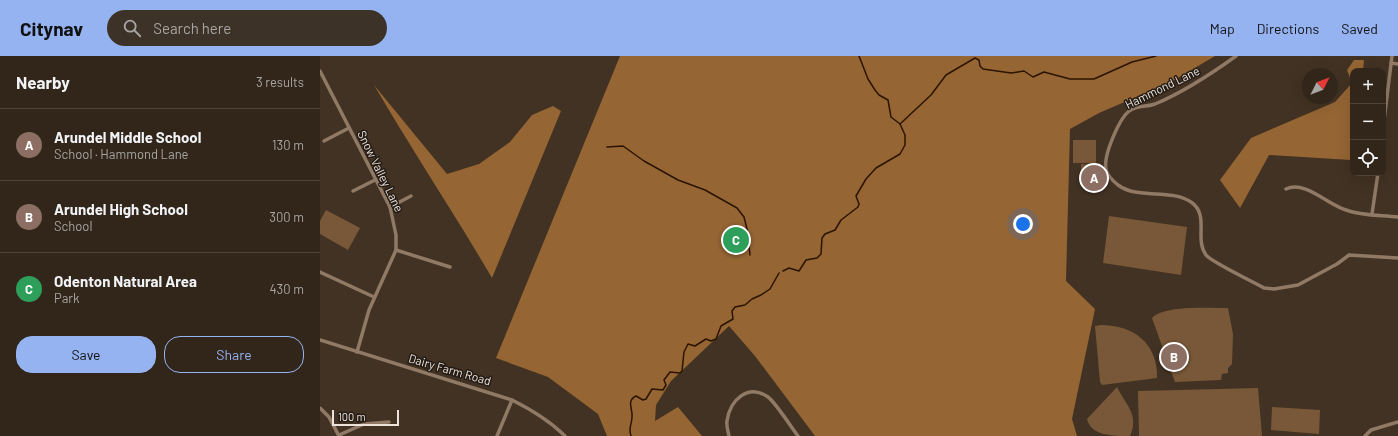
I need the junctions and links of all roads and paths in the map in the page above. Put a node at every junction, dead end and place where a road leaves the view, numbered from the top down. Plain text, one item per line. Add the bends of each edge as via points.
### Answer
1 (1236, 56) edge
2 (1392, 56) edge
3 (1391, 63) junction
4 (1398, 64) edge
5 (320, 71) edge
6 (1386, 104) edge
7 (349, 128) junction
8 (324, 141) dead end
9 (1378, 176) edge
10 (375, 180) junction
11 (1286, 190) dead end
12 (352, 191) dead end
13 (411, 196) dead end
14 (390, 207) junction
15 (1372, 214) junction
16 (1398, 217) edge
17 (396, 250) junction
18 (1398, 258) edge
19 (450, 267) dead end
20 (320, 272) edge
21 (374, 297) junction
22 (320, 340) edge
23 (356, 352) junction
24 (512, 400) junction
25 (320, 408) edge
26 (389, 422) dead end
27 (1398, 422) edge
28 (339, 436) edge
29 (497, 436) edge
30 (565, 436) edge
31 (729, 436) edge
32 (798, 436) edge
33 (1365, 436) edge

1 - 18 street, Hammond Lane via 1181,91 1155,104 1130,110 1119,124 1106,160 1110,179 1119,186 1134,191 1192,202 1202,217 1200,240 1207,257 1264,288 1298,285 1349,255
2 - 3 street
3 - 4 street
3 - 6 street
5 - 7 street, Snow Valley Lane
7 - 8 street
7 - 10 street, Snow Valley Lane
9 - 15 street
10 - 12 street
10 - 14 street, Snow Valley Lane
11 - 15 street via 1302,188 1345,210
13 - 14 street
14 - 17 street, Snow Valley Lane via 394,221
15 - 16 street
17 - 19 street
17 - 21 street, Snow Valley Lane via 387,274
20 - 21 street
21 - 23 street, Snow Valley Lane
22 - 23 street, Dairy Farm Road
23 - 24 street, Dairy Farm Road
24 - 29 street
24 - 30 street, Dairy Farm Road via 548,421
25 - 28 street via 329,417
26 - 28 street via 364,424
27 - 33 street via 1372,430
31 - 32 street via 727,421 733,403 745,392 756,391 768,397

